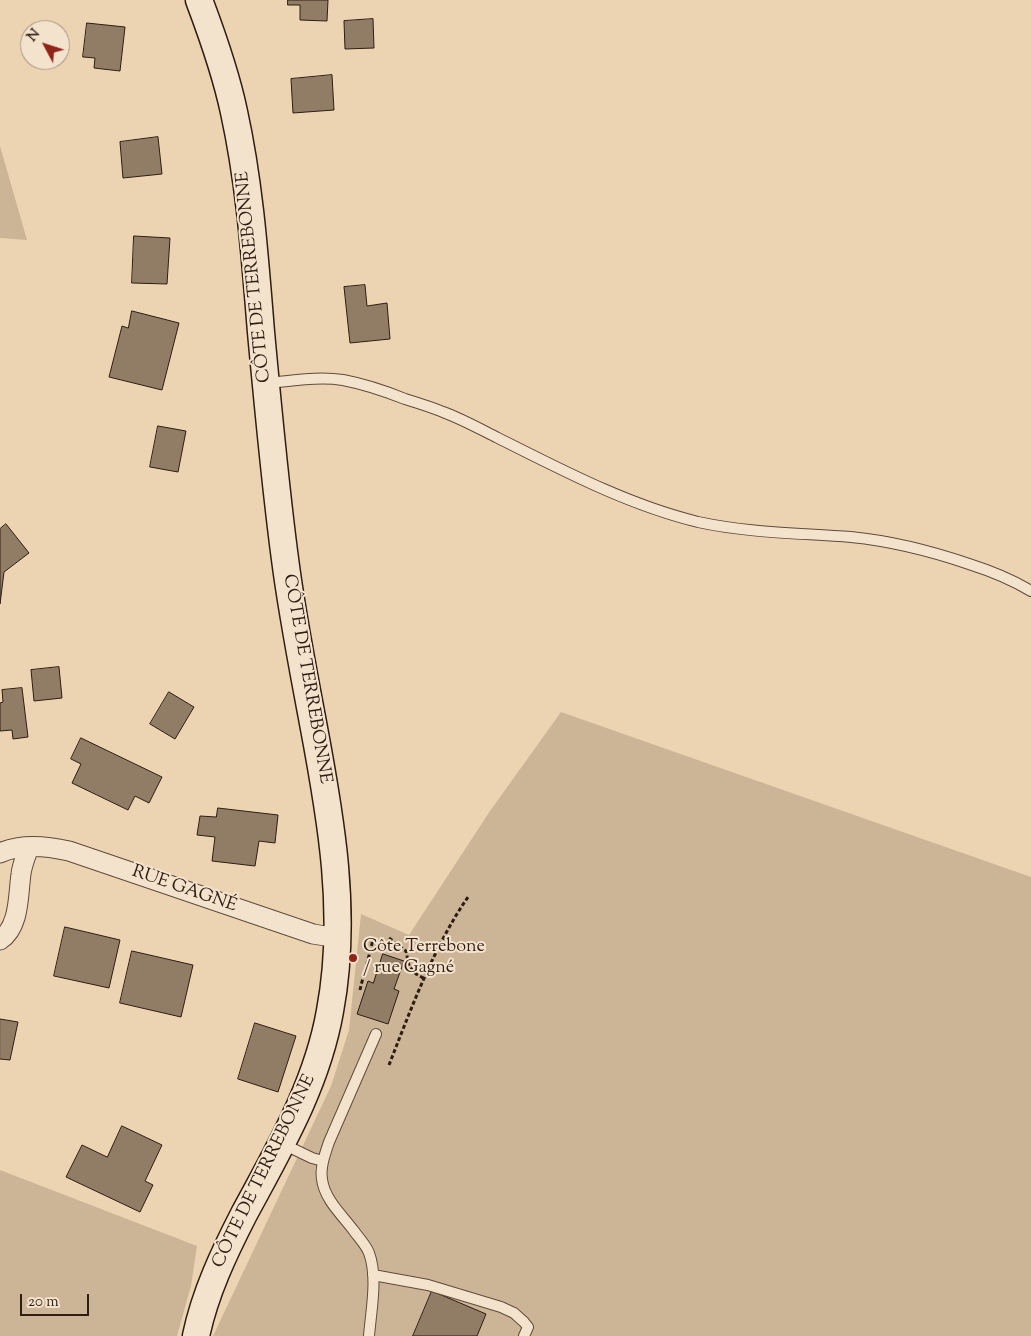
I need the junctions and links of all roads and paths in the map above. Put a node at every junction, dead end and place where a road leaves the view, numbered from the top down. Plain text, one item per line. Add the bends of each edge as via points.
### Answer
1 (199, 0) edge
2 (266, 383) junction
3 (1031, 591) edge
4 (29, 847) junction
5 (0, 853) edge
6 (468, 897) dead end
7 (338, 938) junction
8 (373, 938) dead end
9 (389, 938) dead end
10 (0, 940) edge
11 (425, 979) junction
12 (358, 998) dead end
13 (397, 1032) dead end
14 (376, 1034) dead end
15 (401, 1034) junction
16 (389, 1065) dead end
17 (282, 1143) junction
18 (323, 1161) junction
19 (373, 1274) junction
20 (196, 1336) edge
21 (369, 1336) edge
22 (524, 1336) edge

1 - 2 main road, CÔTE DE TERREBONNE via 230,95 245,170
2 - 3 lane via 323,378 374,388 444,412 598,486 674,515 744,529 878,540 999,574
2 - 7 main road, CÔTE DE TERREBONNE via 286,565 334,858
4 - 5 street, RUE GAGNÉ
4 - 7 street, RUE GAGNÉ via 68,851 313,934
4 - 10 street via 21,872 14,922
6 - 11 path via 445,935
7 - 17 main road, CÔTE DE TERREBONNE via 333,996 321,1052
8 - 12 path
9 - 11 path via 406,951 409,966
11 - 15 path
13 - 15 path
14 - 18 lane
15 - 16 path
17 - 18 lane
17 - 20 main road, CÔTE DE TERREBONNE via 217,1271
18 - 19 lane via 324,1188 367,1248
19 - 21 lane
19 - 22 lane via 428,1285 508,1309 519,1316 528,1328

